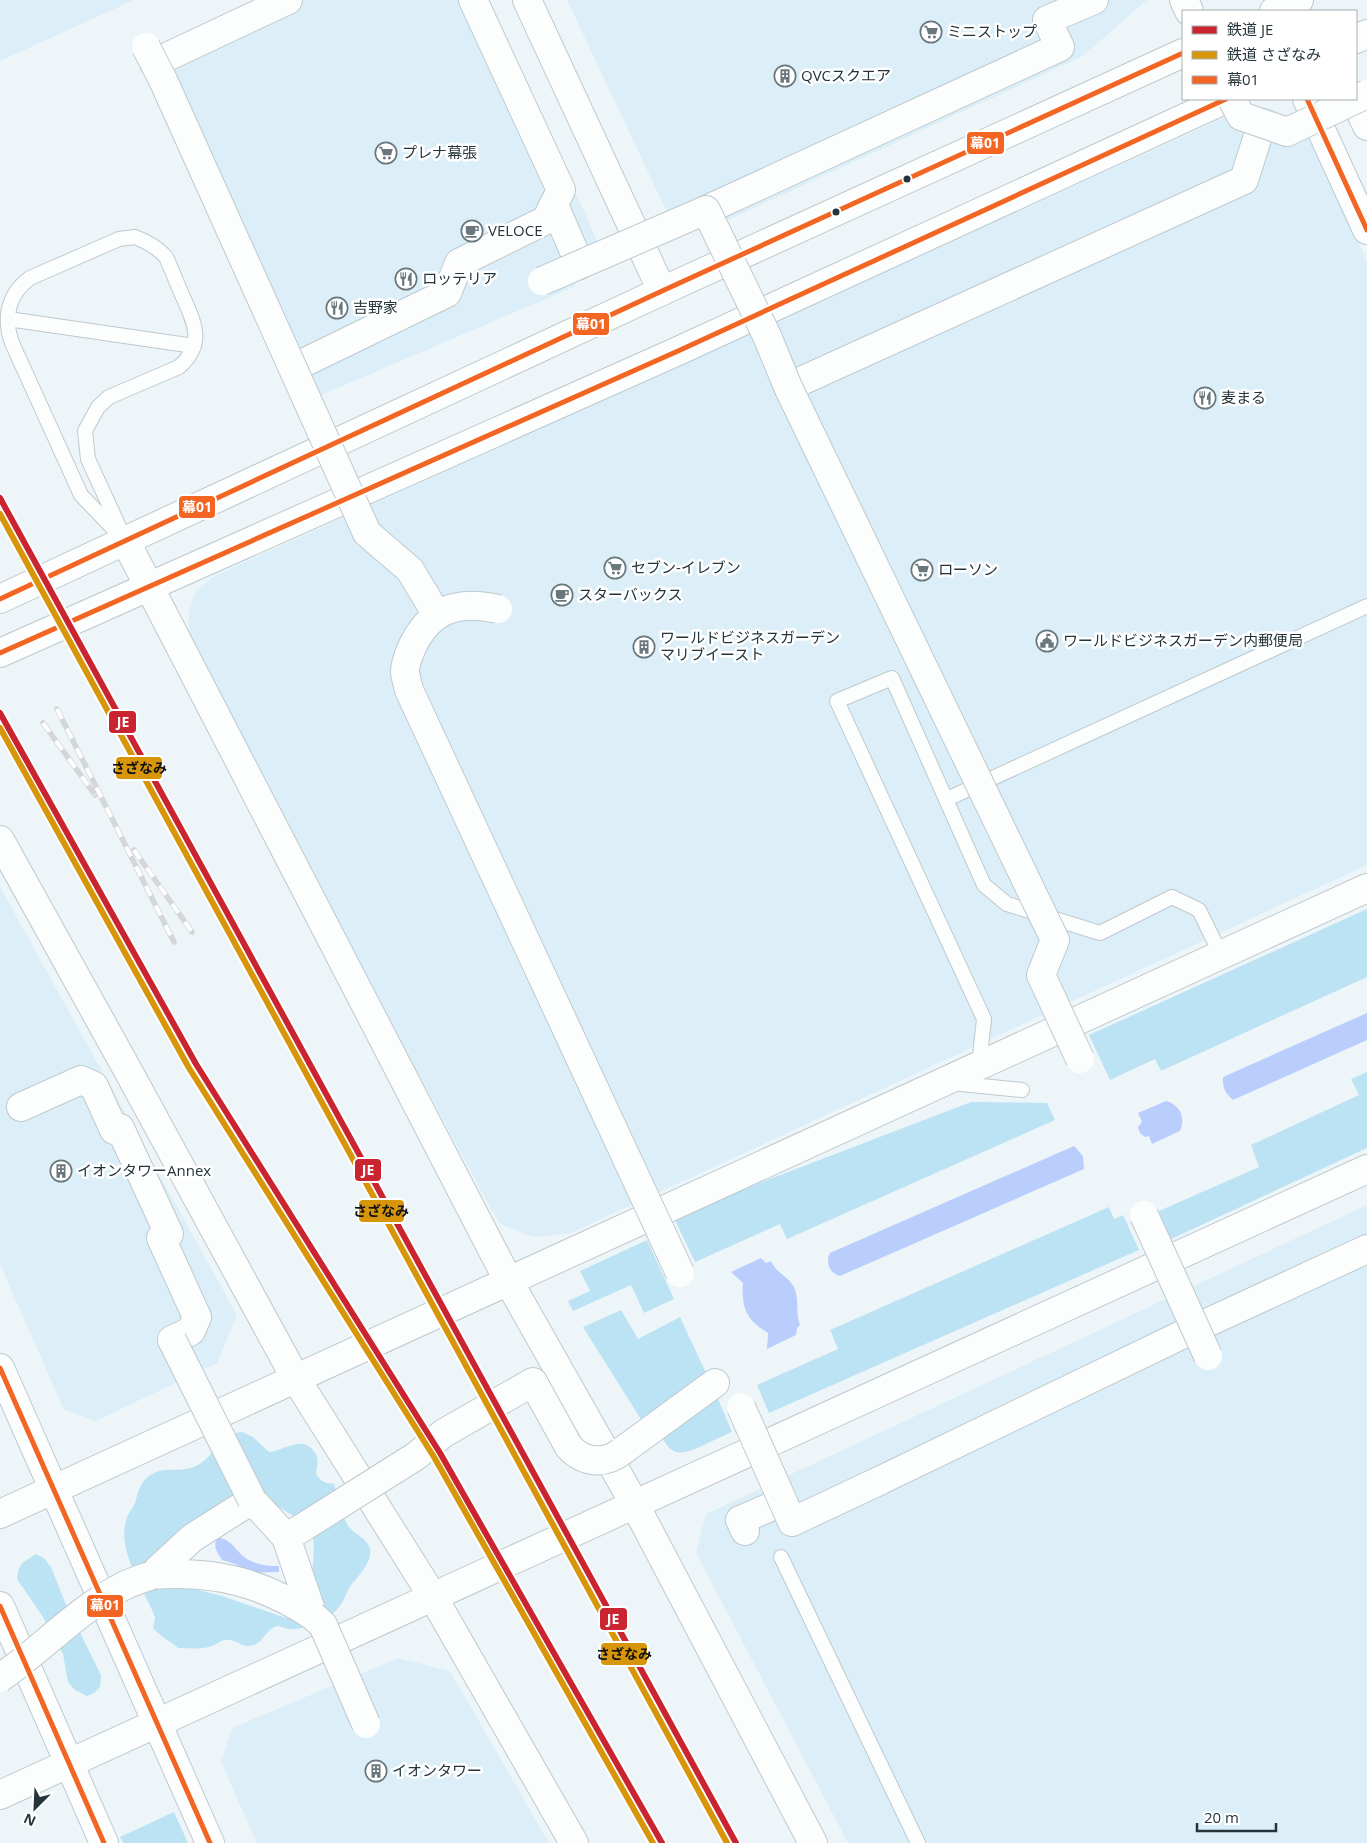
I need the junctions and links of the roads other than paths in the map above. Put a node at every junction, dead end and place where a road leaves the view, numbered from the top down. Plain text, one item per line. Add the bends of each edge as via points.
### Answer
1 (288, 0) edge
2 (473, 0) edge
3 (527, 0) edge
4 (1094, 0) edge
5 (1299, 0) edge
6 (1276, 10) edge
7 (1182, 52) edge
8 (1224, 100) edge
9 (1233, 100) edge
10 (1307, 100) edge
11 (1354, 100) edge
12 (1354, 100) edge
13 (1262, 123) junction
14 (1367, 126) edge
15 (554, 206) junction
16 (706, 210) junction
17 (1367, 230) edge
18 (580, 265) junction
19 (542, 281) dead end
20 (662, 291) junction
21 (8, 318) junction
22 (194, 346) junction
23 (293, 368) junction
24 (788, 388) junction
25 (126, 542) junction
26 (150, 588) junction
27 (0, 599) edge
28 (1367, 606) edge
29 (498, 609) dead end
30 (437, 615) junction
31 (0, 653) edge
32 (946, 799) junction
33 (0, 840) edge
34 (1367, 888) edge
35 (1221, 955) junction
36 (1080, 1060) dead end
37 (979, 1065) junction
38 (943, 1082) junction
39 (1022, 1090) dead end
40 (21, 1107) dead end
41 (1367, 1169) edge
42 (1144, 1215) dead end
43 (1367, 1249) edge
44 (680, 1272) dead end
45 (509, 1282) junction
46 (1196, 1328) junction
47 (1208, 1356) dead end
48 (0, 1368) edge
49 (296, 1379) junction
50 (715, 1384) dead end
51 (741, 1407) dead end
52 (54, 1490) junction
53 (252, 1500) junction
54 (782, 1502) junction
55 (634, 1503) junction
56 (0, 1514) edge
57 (745, 1531) dead end
58 (286, 1537) junction
59 (781, 1557) dead end
60 (152, 1575) junction
61 (433, 1598) junction
62 (0, 1606) edge
63 (313, 1616) junction
64 (0, 1678) edge
65 (157, 1723) junction
66 (366, 1724) dead end
67 (69, 1763) junction
68 (0, 1795) edge
69 (104, 1843) edge
70 (210, 1843) edge
71 (574, 1843) edge
72 (813, 1843) edge
73 (918, 1843) edge

1 - 23 street, bridge via 150,55
2 - 15 street via 561,190
3 - 20 street
4 - 16 street via 1047,20 1060,47
5 - 6 street
7 - 20 street
8 - 26 street via 678,351
9 - 13 street, bridge via 1241,116
10 - 17 street
11 - 13 street, bridge via 1287,132
12 - 14 street
13 - 24 street via 1244,180
15 - 18 street
15 - 23 street via 546,220 459,263 447,293
16 - 18 street, bridge
16 - 24 street, bridge via 767,336
18 - 19 street, bridge
20 - 25 street
21 - 22 lane
21 - 22 lane via 13,294 30,278 118,239 135,237 148,242 166,257 194,322
21 - 25 lane via 12,343 81,495
22 - 25 lane via 179,367 109,398 98,407 85,430 88,459
23 - 30 street, bridge via 368,533 410,570
24 - 36 street, bridge via 1055,940 1041,975
25 - 26 street
25 - 27 street
26 - 31 street
26 - 45 street
28 - 32 lane
29 - 30 street, bridge via 482,605 462,606
30 - 44 street, bridge via 418,634 409,653 405,670 409,690
32 - 35 lane via 984,885 1007,904 1100,933 1172,897 1199,910
32 - 37 lane via 892,678 837,701 984,1019
33 - 49 street
34 - 35 street
35 - 37 street
37 - 38 street
38 - 39 lane
38 - 45 street
40 - 53 street, bridge via 81,1080 94,1086 114,1130 120,1128 169,1234 161,1238 197,1317 191,1331 172,1340
41 - 55 street
42 - 46 street, bridge
43 - 46 street
45 - 49 street
45 - 55 street
46 - 47 street, bridge
46 - 54 street, bridge via 792,1522
48 - 52 street
49 - 52 street
49 - 61 street
50 - 58 street, bridge via 617,1456 595,1461 581,1457 570,1447 533,1382 444,1432 420,1462
51 - 54 street, bridge
52 - 56 street
52 - 65 street
53 - 58 street
53 - 60 street via 192,1538
54 - 57 street via 740,1520
55 - 61 street
55 - 72 street
58 - 63 street
59 - 73 lane
60 - 63 street via 195,1574 236,1580 276,1594
60 - 64 street, bridge via 102,1598
61 - 65 street
61 - 71 street
62 - 67 street
63 - 66 street, bridge via 323,1625
65 - 67 street
65 - 70 street
67 - 68 street
67 - 69 street

